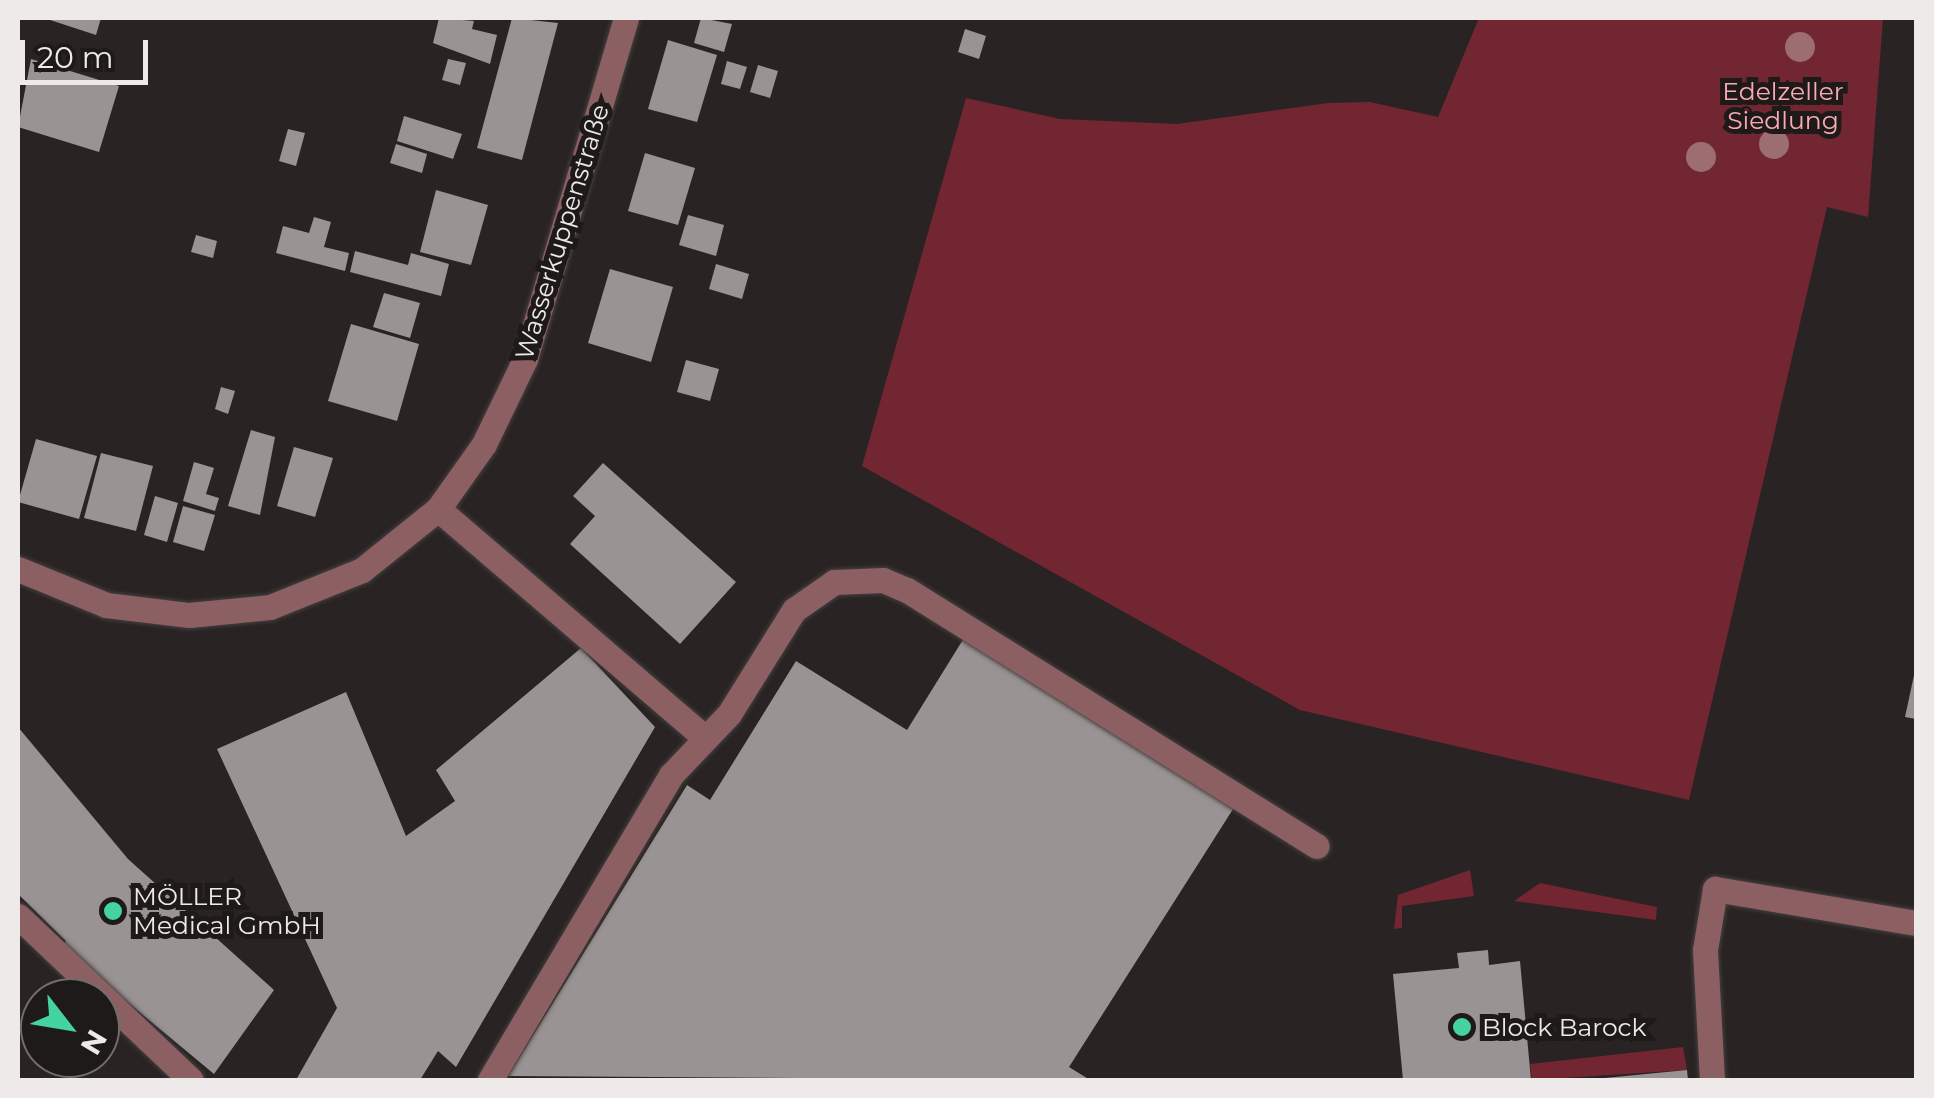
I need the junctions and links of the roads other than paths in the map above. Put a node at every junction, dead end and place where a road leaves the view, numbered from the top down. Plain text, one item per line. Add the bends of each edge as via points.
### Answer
1 (626, 18) edge
2 (438, 509) junction
3 (18, 569) edge
4 (705, 738) junction
5 (1316, 846) dead end
6 (18, 916) edge
7 (1916, 922) edge
8 (190, 1080) edge
9 (490, 1080) edge
10 (1712, 1080) edge

1 - 2 street, Wasserkuppenstraße via 525,358 484,444
2 - 3 street, Wasserkuppenstraße via 362,570 270,608 189,614 106,605
2 - 4 street
4 - 5 street via 812,593 856,577 883,580
4 - 9 street via 671,775
6 - 8 street
7 - 10 street via 1715,889 1705,950

